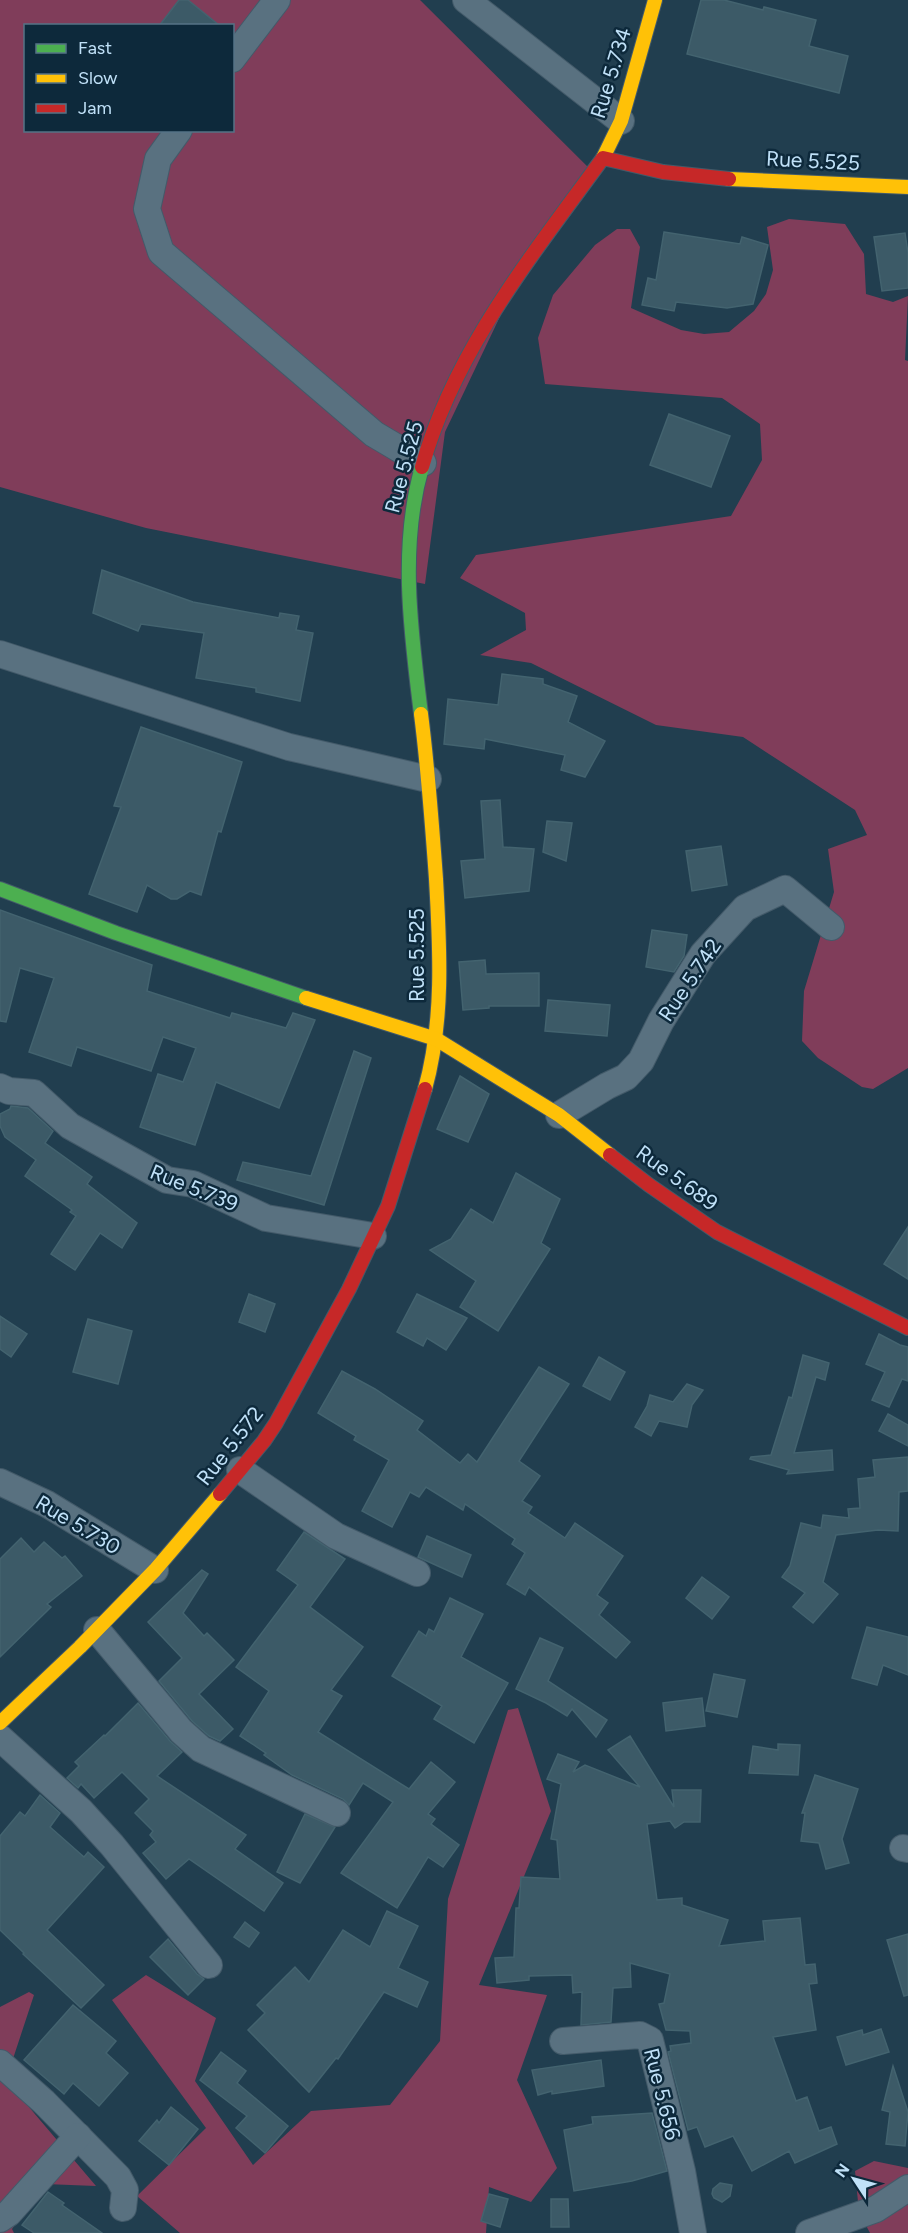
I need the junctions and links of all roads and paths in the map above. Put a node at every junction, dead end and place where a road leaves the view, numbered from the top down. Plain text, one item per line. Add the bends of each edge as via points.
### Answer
1 (277, 0) edge
2 (466, 0) edge
3 (655, 0) edge
4 (234, 57) edge
5 (621, 121) junction
6 (178, 132) edge
7 (603, 158) junction
8 (908, 187) edge
9 (423, 463) junction
10 (0, 654) edge
11 (428, 779) junction
12 (0, 889) edge
13 (831, 927) dead end
14 (436, 1039) junction
15 (3, 1094) edge
16 (559, 1115) junction
17 (409, 1138) joint
18 (373, 1236) junction
19 (908, 1328) edge
20 (240, 1470) junction
21 (0, 1482) edge
22 (155, 1570) junction
23 (417, 1573) dead end
24 (97, 1630) junction
25 (0, 1723) edge
26 (0, 1738) edge
27 (337, 1813) dead end
28 (209, 1965) dead end
29 (562, 2041) dead end
30 (0, 2063) edge
31 (78, 2136) junction
32 (908, 2188) edge
33 (123, 2208) dead end
34 (0, 2219) edge
35 (693, 2233) edge
36 (809, 2233) edge

1 - 4 street
2 - 5 street
3 - 5 street, Rue 5.734
5 - 7 street, Rue 5.734
6 - 9 street via 158,159 147,209 161,252 374,434
7 - 8 street, Rue 5.525 via 663,172 713,178
7 - 9 street, Rue 5.525 via 489,320 450,392
9 - 11 street, Rue 5.525 via 410,530 409,585
10 - 11 street via 288,747
11 - 14 street, Rue 5.525 via 439,924
12 - 14 street, Rue 5.689 via 256,982
13 - 16 street, Rue 5.742 via 785,890 745,908 703,954 634,1069
14 - 16 street, Rue 5.689
14 - 17 street, Rue 5.525 via 429,1077
15 - 18 street, Rue 5.739 via 33,1093 70,1126 168,1180 193,1184 266,1218
16 - 19 street, Rue 5.689 via 717,1233
17 - 18 street, Rue 5.572 via 389,1204
18 - 20 street, Rue 5.572 via 276,1423
20 - 22 street, Rue 5.572
20 - 23 street via 336,1536
21 - 22 street, Rue 5.730 via 47,1504
22 - 24 street, Rue 5.572
24 - 25 street, Rue 5.572
24 - 27 street via 181,1731 201,1749
26 - 28 street via 81,1811
29 - 35 street, Rue 5.656 via 640,2035 650,2040
30 - 31 street
31 - 33 street via 118,2177 126,2190
31 - 34 street
32 - 36 street via 876,2209

